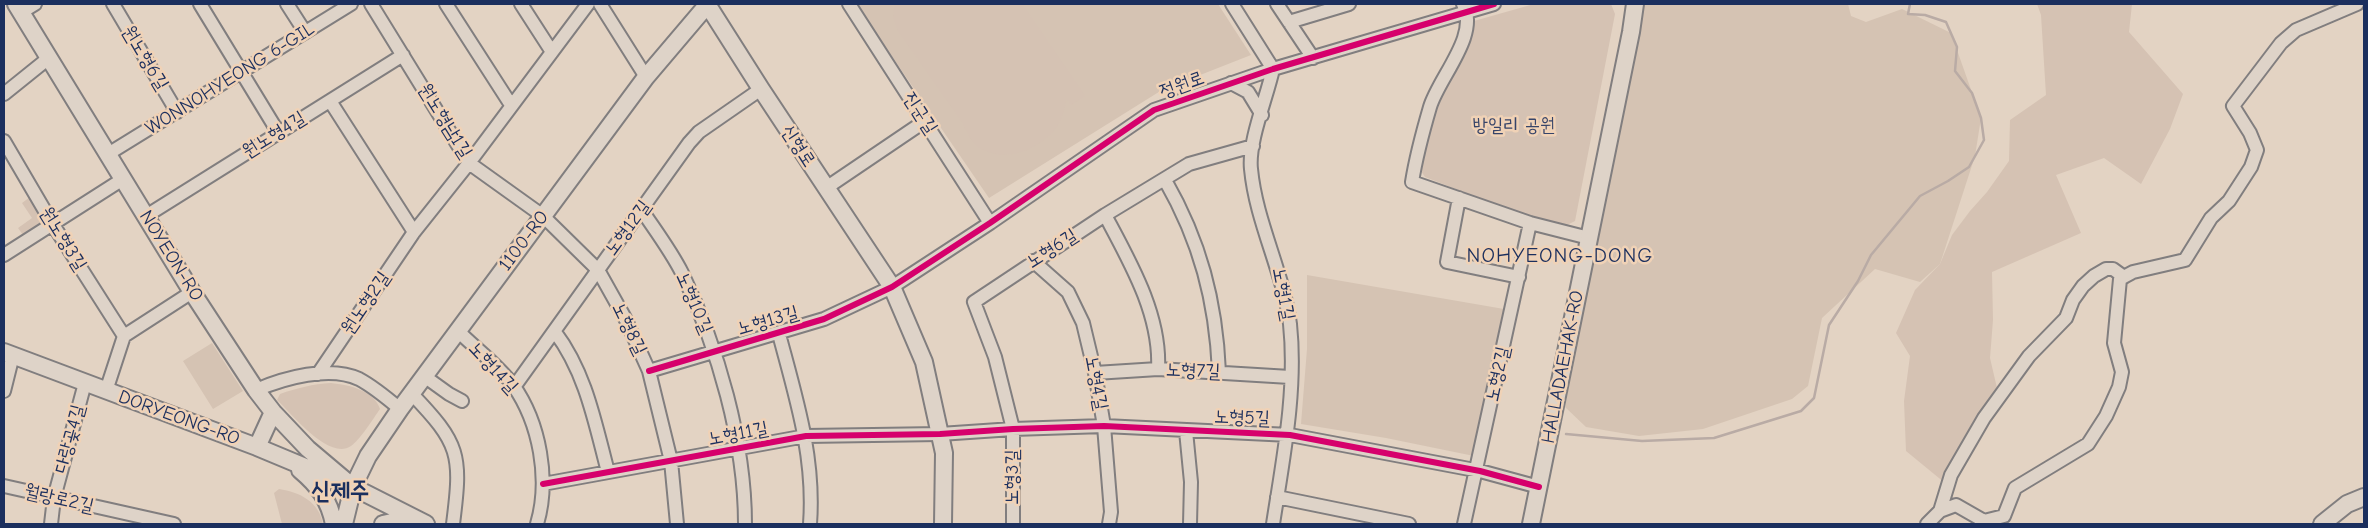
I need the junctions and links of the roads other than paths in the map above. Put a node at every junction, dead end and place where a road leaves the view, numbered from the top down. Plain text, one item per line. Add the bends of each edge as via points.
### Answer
1 (113, 4) edge
2 (200, 4) edge
3 (287, 4) edge
4 (351, 4) edge
5 (371, 4) edge
6 (446, 4) edge
7 (521, 4) edge
8 (588, 4) edge
9 (600, 4) edge
10 (708, 4) edge
11 (849, 4) edge
12 (1232, 4) edge
13 (1277, 4) edge
14 (1494, 4) edge
15 (1635, 4) edge
16 (2357, 4) edge
17 (1343, 5) edge
18 (24, 7) edge
19 (1465, 8) edge
20 (1289, 22) junction
21 (305, 32) junction
22 (552, 52) junction
23 (403, 55) junction
24 (50, 57) junction
25 (1314, 58) junction
26 (1273, 69) junction
27 (241, 72) junction
28 (646, 77) junction
29 (1231, 83) junction
30 (761, 89) junction
31 (4, 94) edge
32 (330, 101) junction
33 (511, 105) junction
34 (177, 112) junction
35 (1262, 114) junction
36 (925, 121) junction
37 (278, 132) junction
38 (4, 141) edge
39 (1253, 146) junction
40 (108, 154) junction
41 (469, 163) junction
42 (122, 179) junction
43 (1164, 180) junction
44 (826, 188) junction
45 (1459, 198) junction
46 (642, 209) junction
47 (1104, 215) junction
48 (146, 216) junction
49 (543, 216) junction
50 (52, 223) junction
51 (990, 223) junction
52 (1530, 223) junction
53 (414, 232) junction
54 (1589, 238) junction
55 (4, 255) edge
56 (1033, 261) junction
57 (598, 270) junction
58 (1519, 277) junction
59 (2124, 277) junction
60 (892, 287) junction
61 (192, 292) junction
62 (458, 331) junction
63 (555, 332) junction
64 (778, 334) junction
65 (124, 336) junction
66 (714, 352) junction
67 (8, 354) edge
68 (1158, 369) junction
69 (649, 371) junction
70 (1219, 372) junction
71 (1095, 373) junction
72 (318, 374) junction
73 (424, 376) junction
74 (1290, 377) junction
75 (85, 383) junction
76 (514, 387) junction
77 (256, 390) junction
78 (4, 391) edge
79 (106, 391) junction
80 (411, 394) junction
81 (462, 400) dead end
82 (400, 409) junction
83 (273, 412) junction
84 (1104, 426) junction
85 (1013, 429) junction
86 (1186, 430) junction
87 (940, 434) junction
88 (1286, 435) junction
89 (806, 436) junction
90 (257, 447) junction
91 (739, 449) junction
92 (288, 460) junction
93 (671, 461) junction
94 (1476, 470) junction
95 (608, 472) junction
96 (543, 484) junction
97 (4, 486) edge
98 (353, 487) junction
99 (1539, 487) junction
100 (1277, 497) junction
101 (2364, 497) edge
102 (54, 498) junction
103 (1940, 511) junction
104 (51, 524) edge
105 (174, 524) edge
106 (334, 524) edge
107 (344, 524) edge
108 (383, 524) edge
109 (425, 524) edge
110 (453, 524) edge
111 (537, 524) edge
112 (677, 524) edge
113 (745, 524) edge
114 (810, 524) edge
115 (943, 524) edge
116 (1012, 524) edge
117 (1109, 524) edge
118 (1190, 524) edge
119 (1273, 524) edge
120 (1409, 524) edge
121 (1464, 524) edge
122 (1531, 524) edge
123 (1927, 524) edge
124 (2322, 524) edge

1 - 34 street, 원노형6길
2 - 27 street
3 - 21 street
4 - 21 street, WONNOHYEONG 6-GIL
5 - 23 street, 원노형남1길
6 - 33 street
7 - 22 street
8 - 22 street, 원노형2길
9 - 28 street
10 - 28 main road, 1100-RO
10 - 30 main road, 신형로
11 - 36 street, 진군길
12 - 26 street
13 - 20 street
14 - 19 street, 정원로
15 - 54 main road, HALLADAEHAK-RO
16 - 59 street via 2296,30 2281,44 2233,106 2257,150 2251,167 2229,201 2211,218 2185,260
17 - 20 street
18 - 24 main road, NOYEON-RO
19 - 25 street, 정원로
19 - 45 street via 1464,42 1431,105 1412,182
20 - 25 street
21 - 27 street, WONNOHYEONG 6-GIL
22 - 33 street, 원노형2길
23 - 32 street, 원노형4길
23 - 41 street, 원노형남1길
24 - 31 street
24 - 40 main road, NOYEON-RO
25 - 26 street, 정원로
26 - 29 street, 정원로
26 - 35 street, 노형1길
27 - 34 street, WONNOHYEONG 6-GIL
27 - 37 street
28 - 49 main road, 1100-RO
29 - 35 street via 1248,92
29 - 51 street, 정원로 via 1154,110
30 - 44 main road, 신형로
30 - 46 street, 노형12길 via 699,132
32 - 37 street, 원노형4길
32 - 53 street
33 - 41 street, 원노형2길
34 - 40 street, WONNOHYEONG 6-GIL
35 - 39 street, 노형1길
36 - 44 street
36 - 51 street, 진군길
37 - 48 street, 원노형4길
38 - 50 street, 원노형3길
39 - 43 street, 노형6길 via 1189,164
39 - 74 street, 노형1길 via 1251,168 1259,209 1280,272 1290,324
40 - 42 main road, NOYEON-RO
41 - 49 street, 원노형남1길
41 - 53 street, 원노형2길
42 - 48 main road, NOYEON-RO
42 - 50 street
43 - 47 street, 노형6길
43 - 70 street via 1182,210 1201,259 1218,331
44 - 60 main road, 신형로
45 - 52 street
45 - 58 street via 1447,262
46 - 57 street, 노형12길
46 - 66 street, 노형10길 via 682,272
47 - 56 street, 노형6길
47 - 68 street via 1142,292 1159,350
48 - 61 main road, NOYEON-RO
49 - 57 street, 노형8길
49 - 62 main road, 1100-RO
50 - 55 street
50 - 65 street, 원노형3길
51 - 60 street, 정원로
52 - 54 street
52 - 58 street, 노형2길
53 - 72 street, 원노형2길
54 - 99 main road, HALLADAEHAK-RO
56 - 71 street, 노형4길 via 1068,292 1083,323
56 - 85 street, 노형6길 via 974,302 995,357
57 - 63 street, 노형12길
57 - 69 street, 노형8길
58 - 94 street, 노형2길
59 - 103 street via 2106,269 2083,286 2066,318 2029,356 1984,418 1951,475
59 - 103 street via 2120,279 2114,343 2122,372 2119,387 2088,444 2015,488 2004,516 1984,522 1956,505
60 - 64 street, 노형13길 via 824,320
60 - 87 main road, 신형로 via 924,362
61 - 65 street
61 - 77 main road, NOYEON-RO
62 - 73 main road, 1100-RO
62 - 76 street, 노형14길
63 - 76 street, 노형12길
63 - 95 street via 569,351 588,394
64 - 66 street, 노형13길
64 - 89 street
65 - 79 street
66 - 69 street, 노형13길
66 - 91 street, 노형10길
67 - 75 main road, DORYEONG-RO
67 - 78 street
68 - 70 street, 노형7길
68 - 71 street, 노형7길
69 - 93 street, 노형8길
70 - 74 street, 노형7길
71 - 84 street, 노형4길
72 - 77 street via 295,376
72 - 82 street via 357,378
73 - 80 main road, 1100-RO
73 - 81 street
74 - 88 street, 노형1길
75 - 79 main road, DORYEONG-RO
75 - 102 street, 다랑곶4길
76 - 96 street, 노형14길 via 526,406 540,451
77 - 83 main road, NOYEON-RO
79 - 90 main road, DORYEONG-RO
80 - 82 main road, 1100-RO
80 - 110 street via 439,422 455,452 459,483
82 - 98 main road, 1100-RO via 368,456
83 - 90 main road
83 - 98 main road, NOYEON-RO via 308,449
84 - 85 street, 노형5길
84 - 86 street, 노형5길
84 - 117 street, 노형4길 via 1111,512
85 - 87 street, 노형5길
85 - 116 street, 노형3길
86 - 88 street, 노형5길
86 - 118 street via 1191,482
87 - 89 street, 노형11길
87 - 115 main road, 신형로 via 944,453
88 - 94 street, 노형5길
88 - 100 street, 노형1길
89 - 91 street, 노형11길
89 - 114 street via 812,504
90 - 92 main road, DORYEONG-RO
91 - 93 street, 노형11길
91 - 113 street, 노형10길
92 - 98 main road, DORYEONG-RO
92 - 106 main road via 322,490
93 - 95 street, 노형11길
93 - 112 street, 노형8길
94 - 99 street, 노형5길
94 - 121 street, 노형2길
95 - 96 street, 노형11길
96 - 111 street, 노형14길 via 542,508
97 - 102 street, 월랑로2길
98 - 107 main road, 1100-RO
98 - 109 main road
99 - 122 main road, HALLADAEHAK-RO
100 - 119 street, 노형1길
100 - 120 street
101 - 124 main road via 2347,504
102 - 104 street, 다랑곶4길
102 - 105 street, 월랑로2길
103 - 123 street
108 - 109 main road via 401,520

